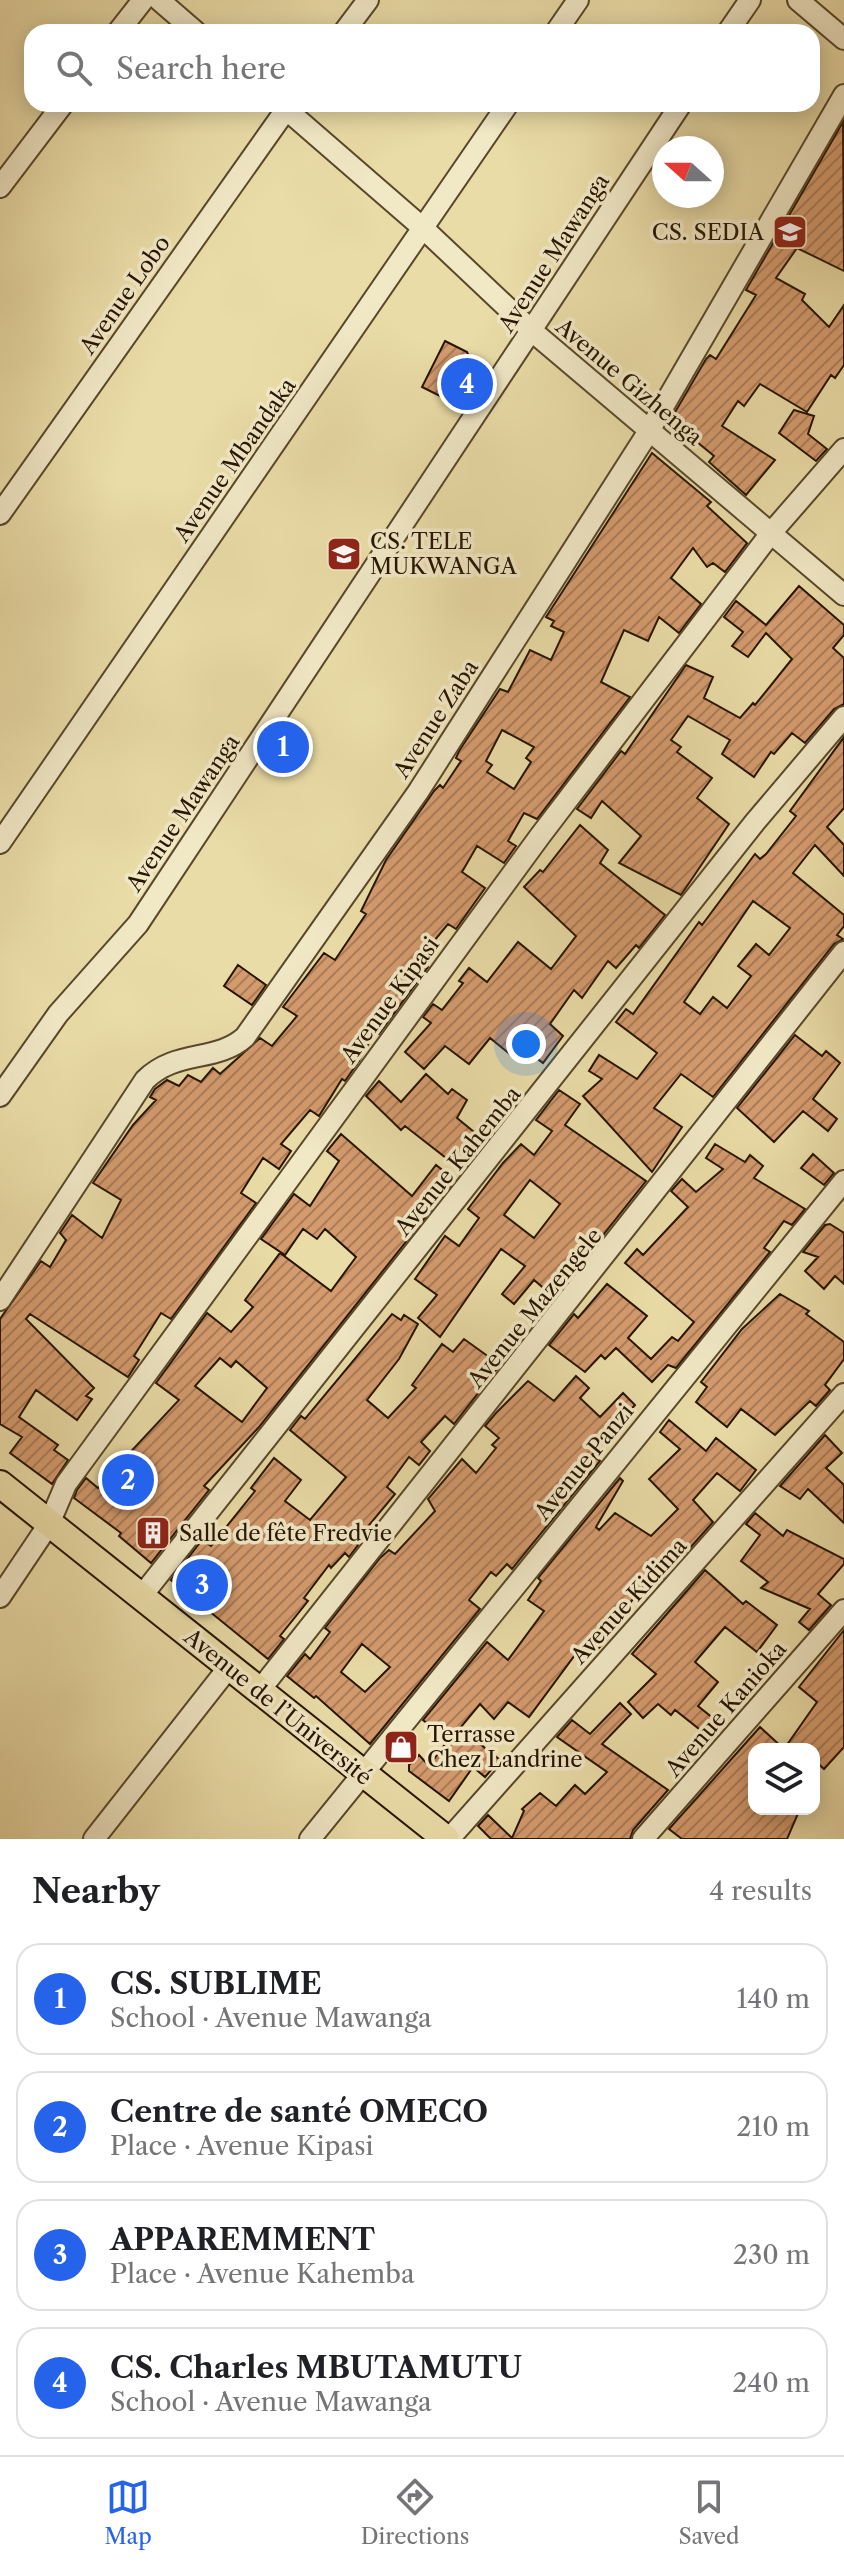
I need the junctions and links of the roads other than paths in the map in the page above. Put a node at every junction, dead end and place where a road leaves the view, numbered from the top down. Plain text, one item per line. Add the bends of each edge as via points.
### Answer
1 (143, 0) edge
2 (159, 0) edge
3 (368, 0) edge
4 (578, 0) edge
5 (750, 0) edge
6 (798, 0) edge
7 (124, 24) edge
8 (187, 24) edge
9 (350, 24) edge
10 (562, 24) edge
11 (734, 24) edge
12 (844, 39) edge
13 (844, 95) edge
14 (57, 112) edge
15 (281, 112) edge
16 (292, 112) edge
17 (503, 112) edge
18 (676, 112) edge
19 (0, 187) edge
20 (424, 229) junction
21 (532, 331) junction
22 (649, 431) junction
23 (844, 449) edge
24 (0, 514) edge
25 (771, 533) junction
26 (844, 595) edge
27 (844, 717) edge
28 (0, 843) edge
29 (844, 952) edge
30 (0, 1096) edge
31 (844, 1181) edge
32 (0, 1300) edge
33 (844, 1394) edge
34 (0, 1484) edge
35 (49, 1524) junction
36 (0, 1597) edge
37 (140, 1598) junction
38 (844, 1610) edge
39 (229, 1667) junction
40 (259, 1691) junction
41 (362, 1775) junction
42 (94, 1839) edge
43 (310, 1839) edge
44 (447, 1839) edge
45 (643, 1839) edge

1 - 7 street
2 - 8 street
3 - 9 street
4 - 10 street
5 - 11 street
6 - 12 street
13 - 22 street, Avenue Zaba
14 - 19 street
15 - 24 street, Avenue Lobo
16 - 20 street, Avenue Gizhenga
17 - 20 street, Avenue Mbandaka
18 - 21 street, Avenue Mawanga
20 - 21 street, Avenue Gizhenga
20 - 28 street, Avenue Mbandaka
21 - 22 street, Avenue Gizhenga
21 - 30 street, Avenue Mawanga via 138,924 58,1014
22 - 25 street, Avenue Gizhenga
22 - 32 street, Avenue Zaba via 418,792 245,1037 228,1049 173,1060 145,1080
23 - 25 street, Avenue Kipasi
25 - 26 street, Avenue Gizhenga
25 - 35 street, Avenue Kipasi via 540,836 66,1484
27 - 37 street, Avenue Kahemba
29 - 40 street, Avenue Mazengele
31 - 41 street, Avenue Panzi
33 - 44 street, Avenue Kidima
34 - 35 main road, Avenue de l’Université
35 - 36 street, Avenue Kipasi
35 - 37 main road, Avenue de l’Université
37 - 39 main road, Avenue de l’Université
38 - 45 street, Avenue Kanioka
39 - 40 main road, Avenue de l’Université
39 - 42 street
40 - 41 main road, Avenue de l’Université
41 - 43 street, Avenue Panzi
41 - 44 main road, Avenue de l’Université

